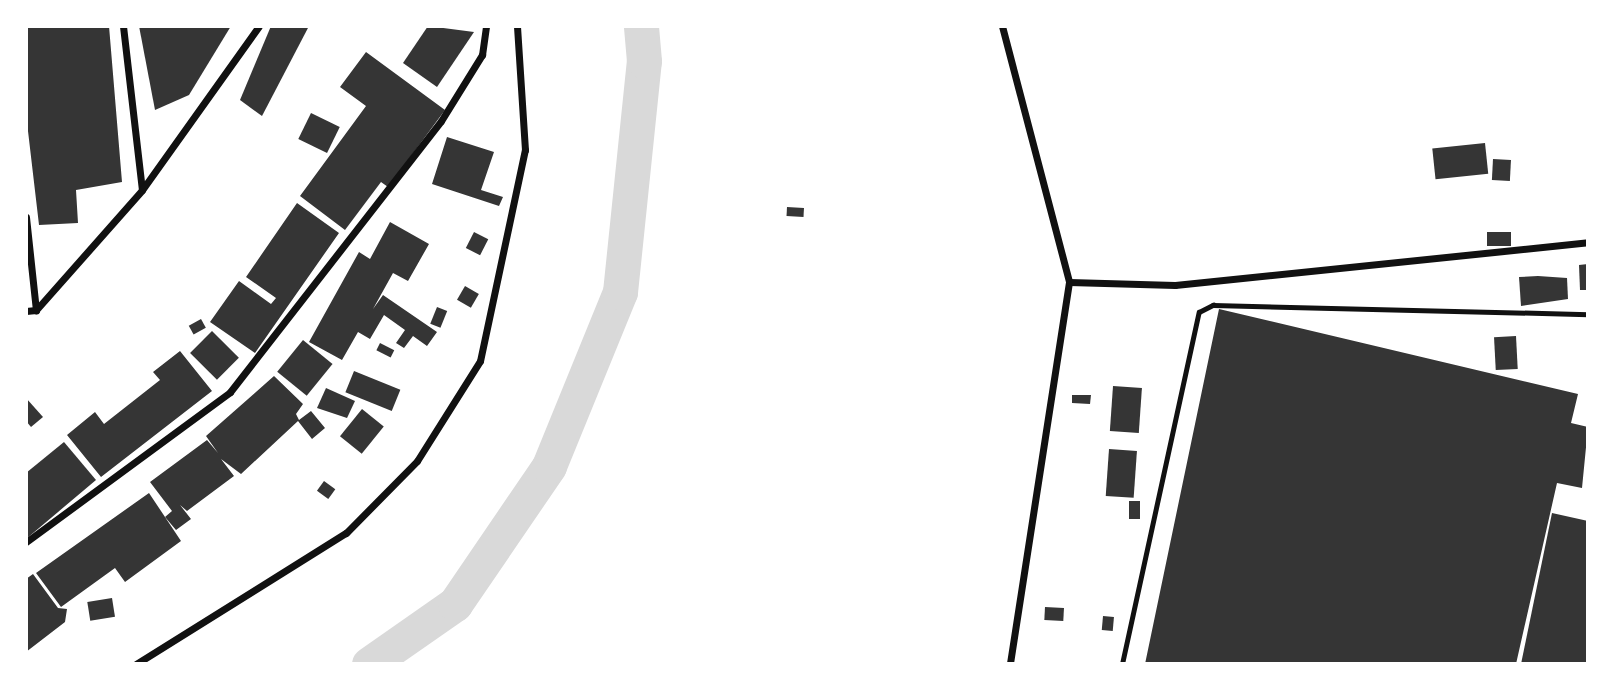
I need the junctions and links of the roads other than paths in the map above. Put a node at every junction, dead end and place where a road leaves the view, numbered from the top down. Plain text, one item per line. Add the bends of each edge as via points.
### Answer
1 (123, 26) edge
2 (259, 26) edge
3 (486, 26) edge
4 (517, 26) edge
5 (1002, 26) edge
6 (142, 190) junction
7 (26, 217) edge
8 (1588, 242) edge
9 (1069, 282) junction
10 (36, 310) junction
11 (26, 311) edge
12 (1588, 314) edge
13 (26, 542) edge
14 (136, 664) edge
15 (1010, 664) edge
16 (1122, 664) edge

1 - 6 street
2 - 6 street
3 - 13 street via 482,55 441,121 230,392
4 - 14 street via 525,150 480,361 417,461 346,533
5 - 9 street
6 - 10 street
7 - 10 street
8 - 9 street via 1175,285
9 - 15 street
10 - 11 street
12 - 16 lane via 1213,305 1199,312

